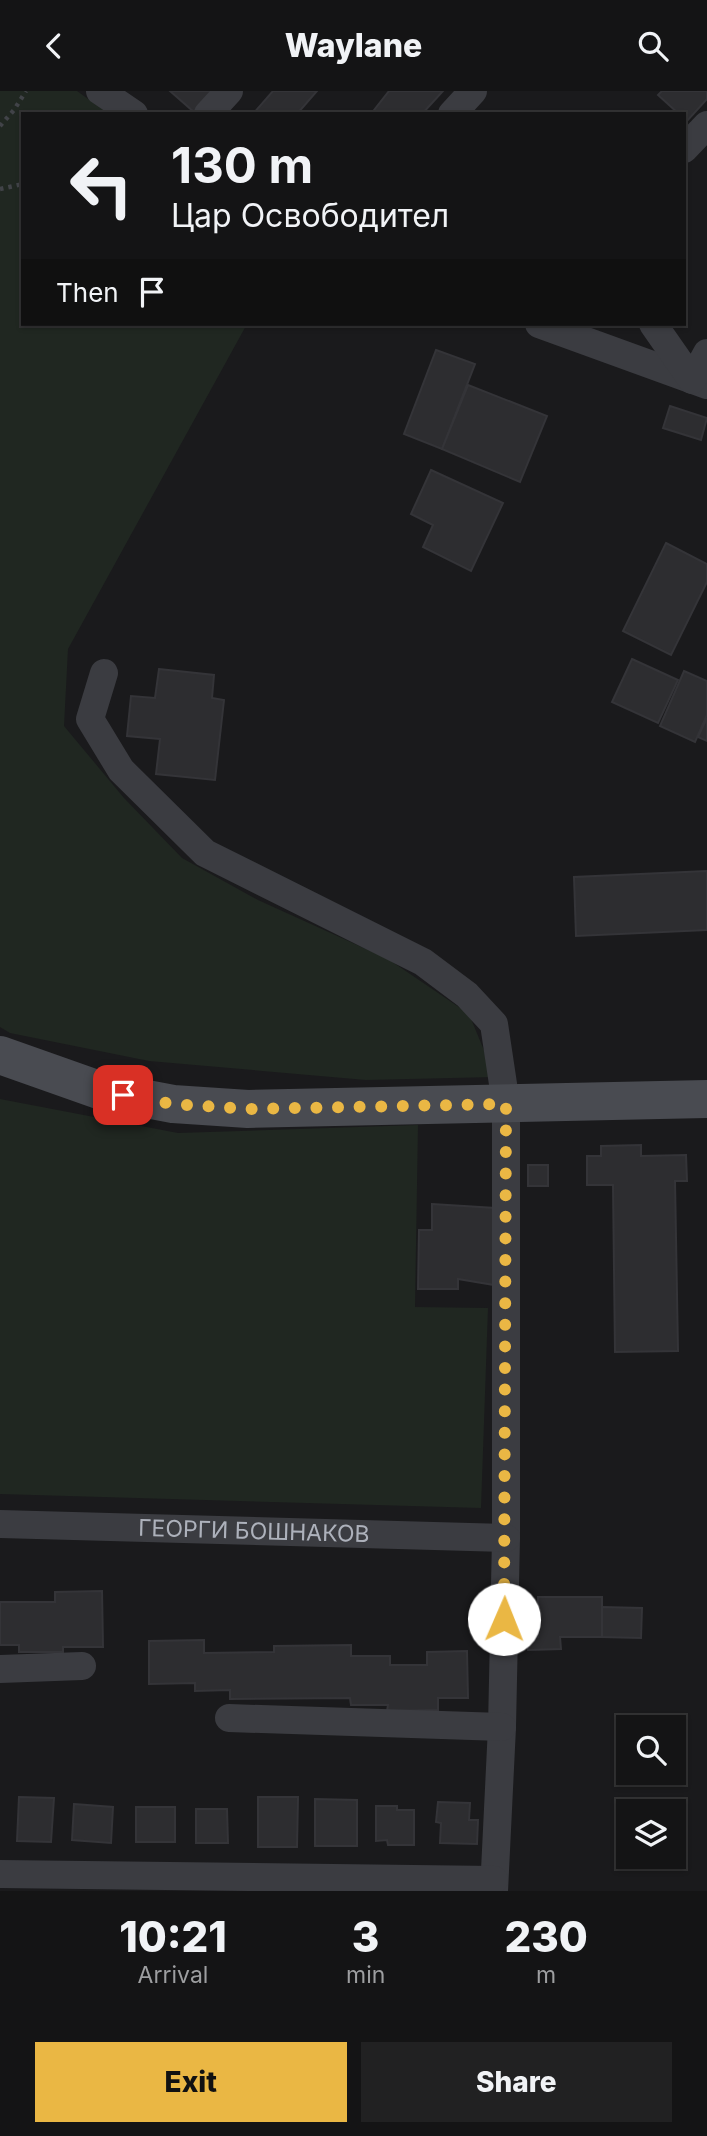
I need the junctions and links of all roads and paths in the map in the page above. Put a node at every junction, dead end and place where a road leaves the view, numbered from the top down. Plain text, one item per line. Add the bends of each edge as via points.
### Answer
1 (26, 91) edge
2 (100, 91) edge
3 (229, 91) edge
4 (473, 91) edge
5 (131, 112) edge
6 (210, 112) edge
7 (454, 112) edge
8 (707, 125) edge
9 (0, 126) edge
10 (686, 147) edge
11 (21, 184) edge
12 (0, 189) edge
13 (544, 326) edge
14 (655, 326) edge
15 (707, 353) edge
16 (700, 383) edge
17 (104, 673) dead end
18 (0, 1055) edge
19 (707, 1099) edge
20 (506, 1104) junction
21 (0, 1524) edge
22 (506, 1538) junction
23 (82, 1667) dead end
24 (0, 1669) edge
25 (229, 1718) dead end
26 (502, 1727) junction
27 (0, 1874) edge
28 (494, 1885) edge

1 - 9 path
2 - 5 street
3 - 6 street
4 - 7 street
8 - 10 street
11 - 12 path
13 - 16 street
14 - 16 street
15 - 16 street
17 - 20 street via 90,719 121,770 205,853 424,962 467,995 494,1024
18 - 20 main road via 99,1090 173,1104 248,1109
19 - 20 main road
20 - 22 street
21 - 22 street, ГЕОРГИ БОШНАКОВ
22 - 26 street
23 - 24 street
25 - 26 street
26 - 28 street
27 - 28 street

